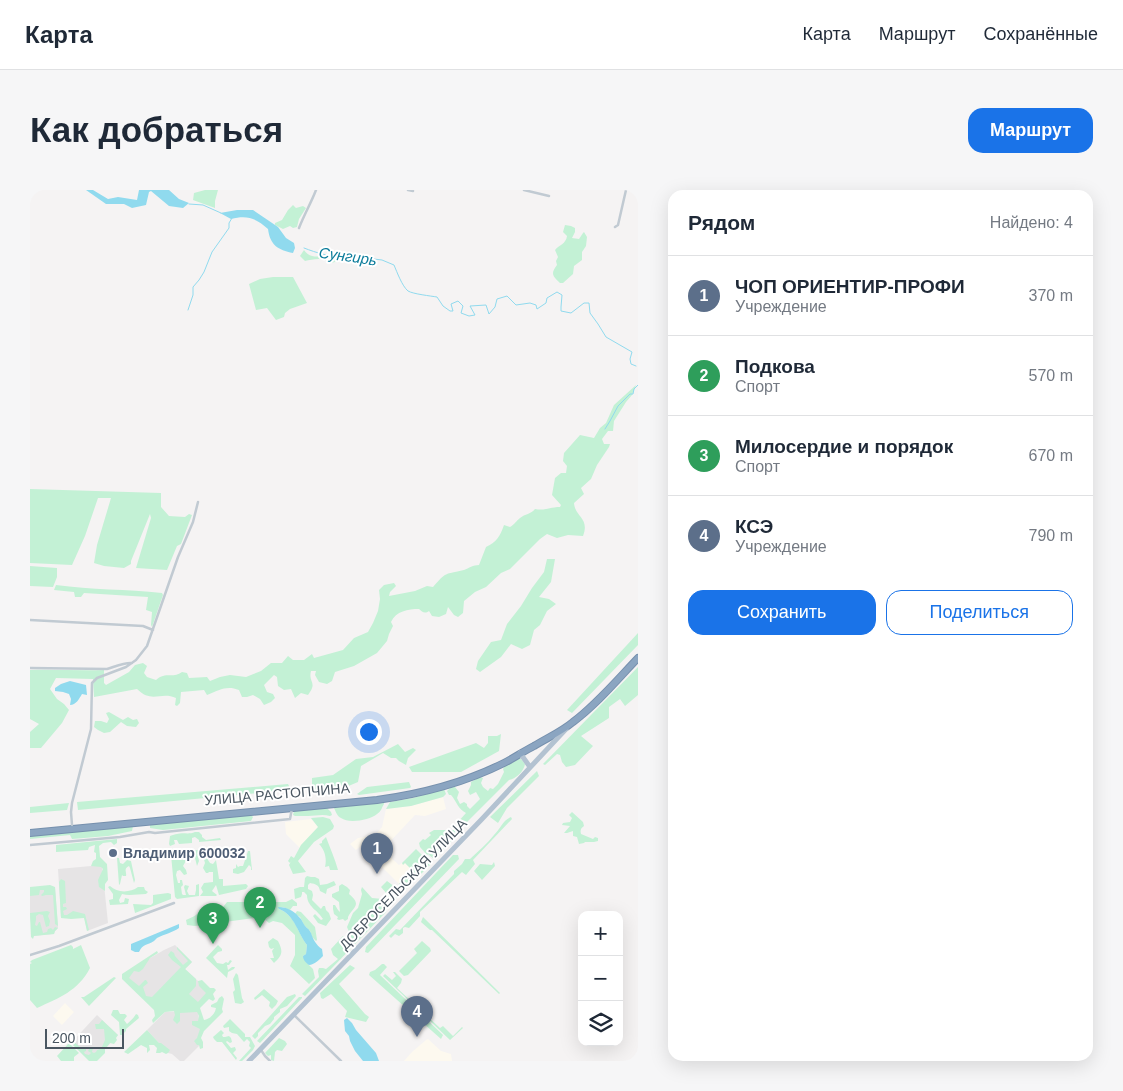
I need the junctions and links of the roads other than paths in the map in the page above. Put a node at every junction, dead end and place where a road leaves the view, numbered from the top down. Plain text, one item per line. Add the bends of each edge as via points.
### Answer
1 (316, 190) edge
2 (408, 190) edge
3 (524, 190) edge
4 (626, 190) edge
5 (413, 191) dead end
6 (549, 196) dead end
7 (615, 227) dead end
8 (299, 228) dead end
9 (198, 502) dead end
10 (30, 620) edge
11 (153, 630) junction
12 (638, 653) edge
13 (638, 658) edge
14 (132, 662) junction
15 (30, 668) edge
16 (573, 722) junction
17 (546, 739) junction
18 (552, 745) junction
19 (520, 753) junction
20 (530, 767) junction
21 (292, 808) junction
22 (72, 825) junction
23 (30, 831) edge
24 (30, 845) edge
25 (174, 903) dead end
26 (30, 955) edge
27 (294, 1015) junction
28 (261, 1048) junction
29 (249, 1061) edge
30 (270, 1061) edge
31 (342, 1061) edge

1 - 8 street
2 - 5 street
3 - 6 street
4 - 7 street
9 - 11 street
10 - 11 street via 143,626
11 - 14 street via 147,646
12 - 17 highway, УЛИЦА РАСТОПЧИНА via 580,712
13 - 16 highway, УЛИЦА РАСТОПЧИНА
14 - 15 street via 107,669
14 - 22 street via 92,683 91,729 72,803
16 - 17 highway, УЛИЦА РАСТОПЧИНА
16 - 18 main road, ДОБРОСЕЛЬСКАЯ УЛИЦА
17 - 18 main road
17 - 19 highway, УЛИЦА РАСТОПЧИНА
18 - 20 main road, ДОБРОСЕЛЬСКАЯ УЛИЦА
19 - 20 main road
19 - 21 highway, УЛИЦА РАСТОПЧИНА via 479,774 423,792
19 - 22 highway, УЛИЦА РАСТОПЧИНА via 458,779 396,794
20 - 27 main road, ДОБРОСЕЛЬСКАЯ УЛИЦА
21 - 23 highway, УЛИЦА РАСТОПЧИНА
21 - 24 street, УЛИЦА РАСТОПЧИНА via 290,819
22 - 23 highway, УЛИЦА РАСТОПЧИНА
25 - 26 street
27 - 28 main road, ДОБРОСЕЛЬСКАЯ УЛИЦА
27 - 31 street
28 - 29 main road, ДОБРОСЕЛЬСКАЯ УЛИЦА
28 - 30 street

